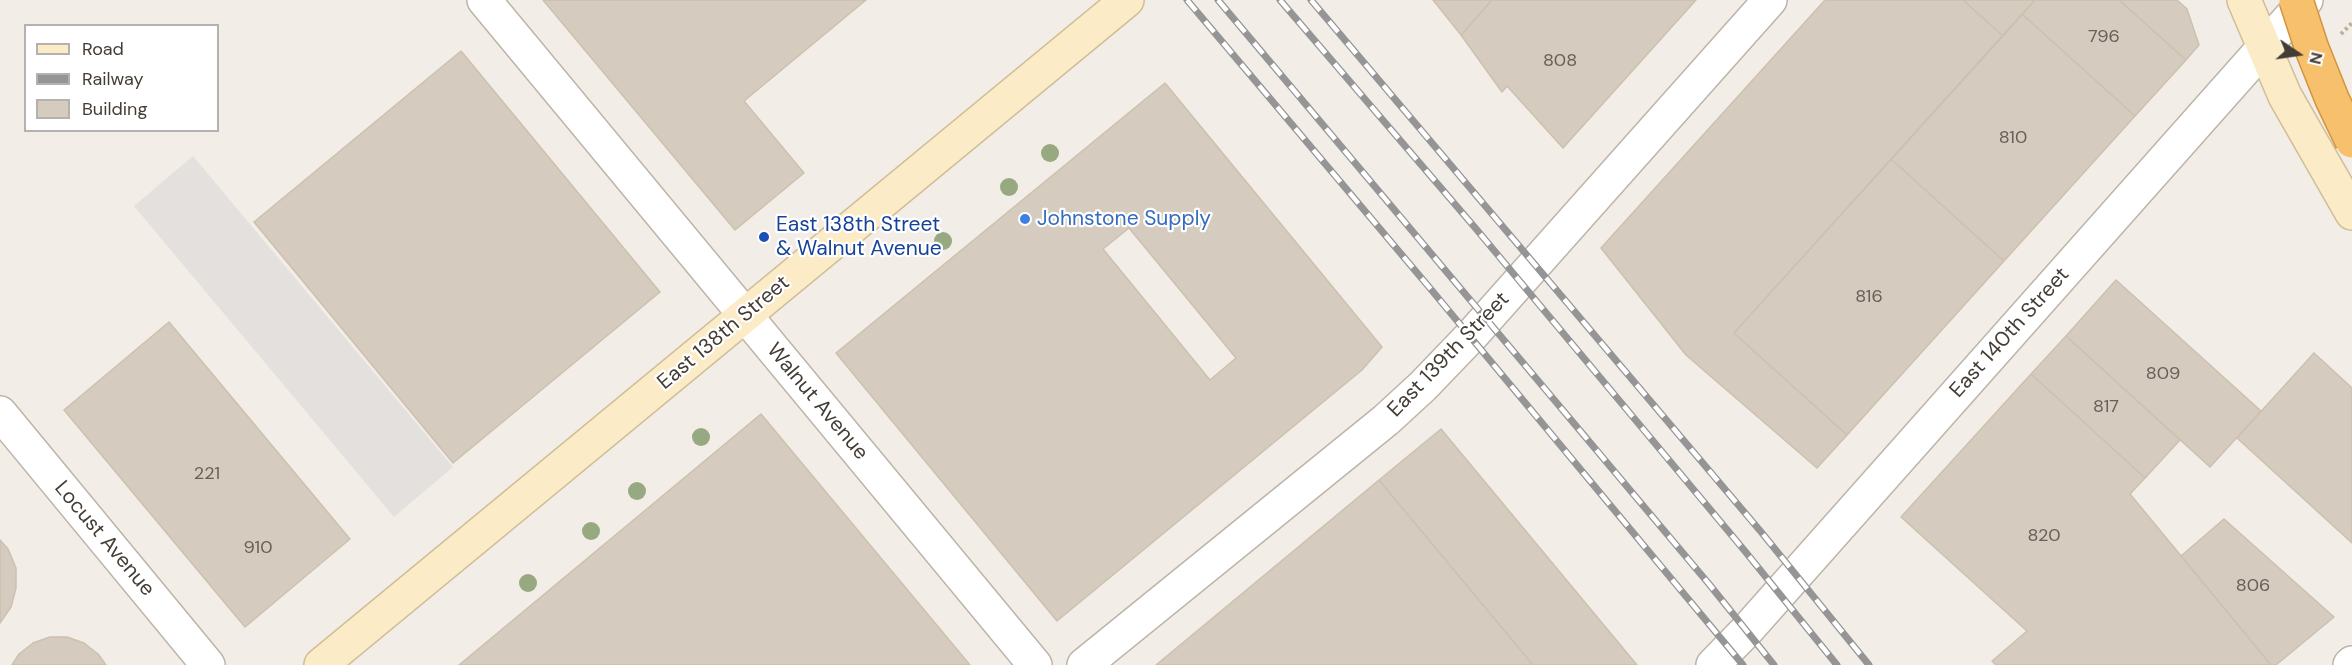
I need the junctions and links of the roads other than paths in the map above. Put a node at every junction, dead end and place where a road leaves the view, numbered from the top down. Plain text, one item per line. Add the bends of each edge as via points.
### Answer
1 (484, 0) edge
2 (1127, 0) edge
3 (1770, 0) edge
4 (2244, 0) edge
5 (2296, 0) edge
6 (2306, 0) edge
7 (2263, 46) junction
8 (2352, 141) edge
9 (2352, 213) edge
10 (745, 315) junction
11 (0, 413) edge
12 (208, 665) edge
13 (321, 665) edge
14 (1035, 665) edge
15 (1084, 665) edge
16 (1713, 665) edge

1 - 10 street, Walnut Avenue
2 - 10 main road, East 138th Street
3 - 15 street, East 139th Street via 1423,386
4 - 7 main road
5 - 8 highway, bridge via 2312,49
6 - 7 street, East 140th Street
7 - 9 main road via 2285,96
7 - 16 street, East 140th Street
10 - 13 main road, East 138th Street
10 - 14 street, Walnut Avenue
11 - 12 street, Locust Avenue

